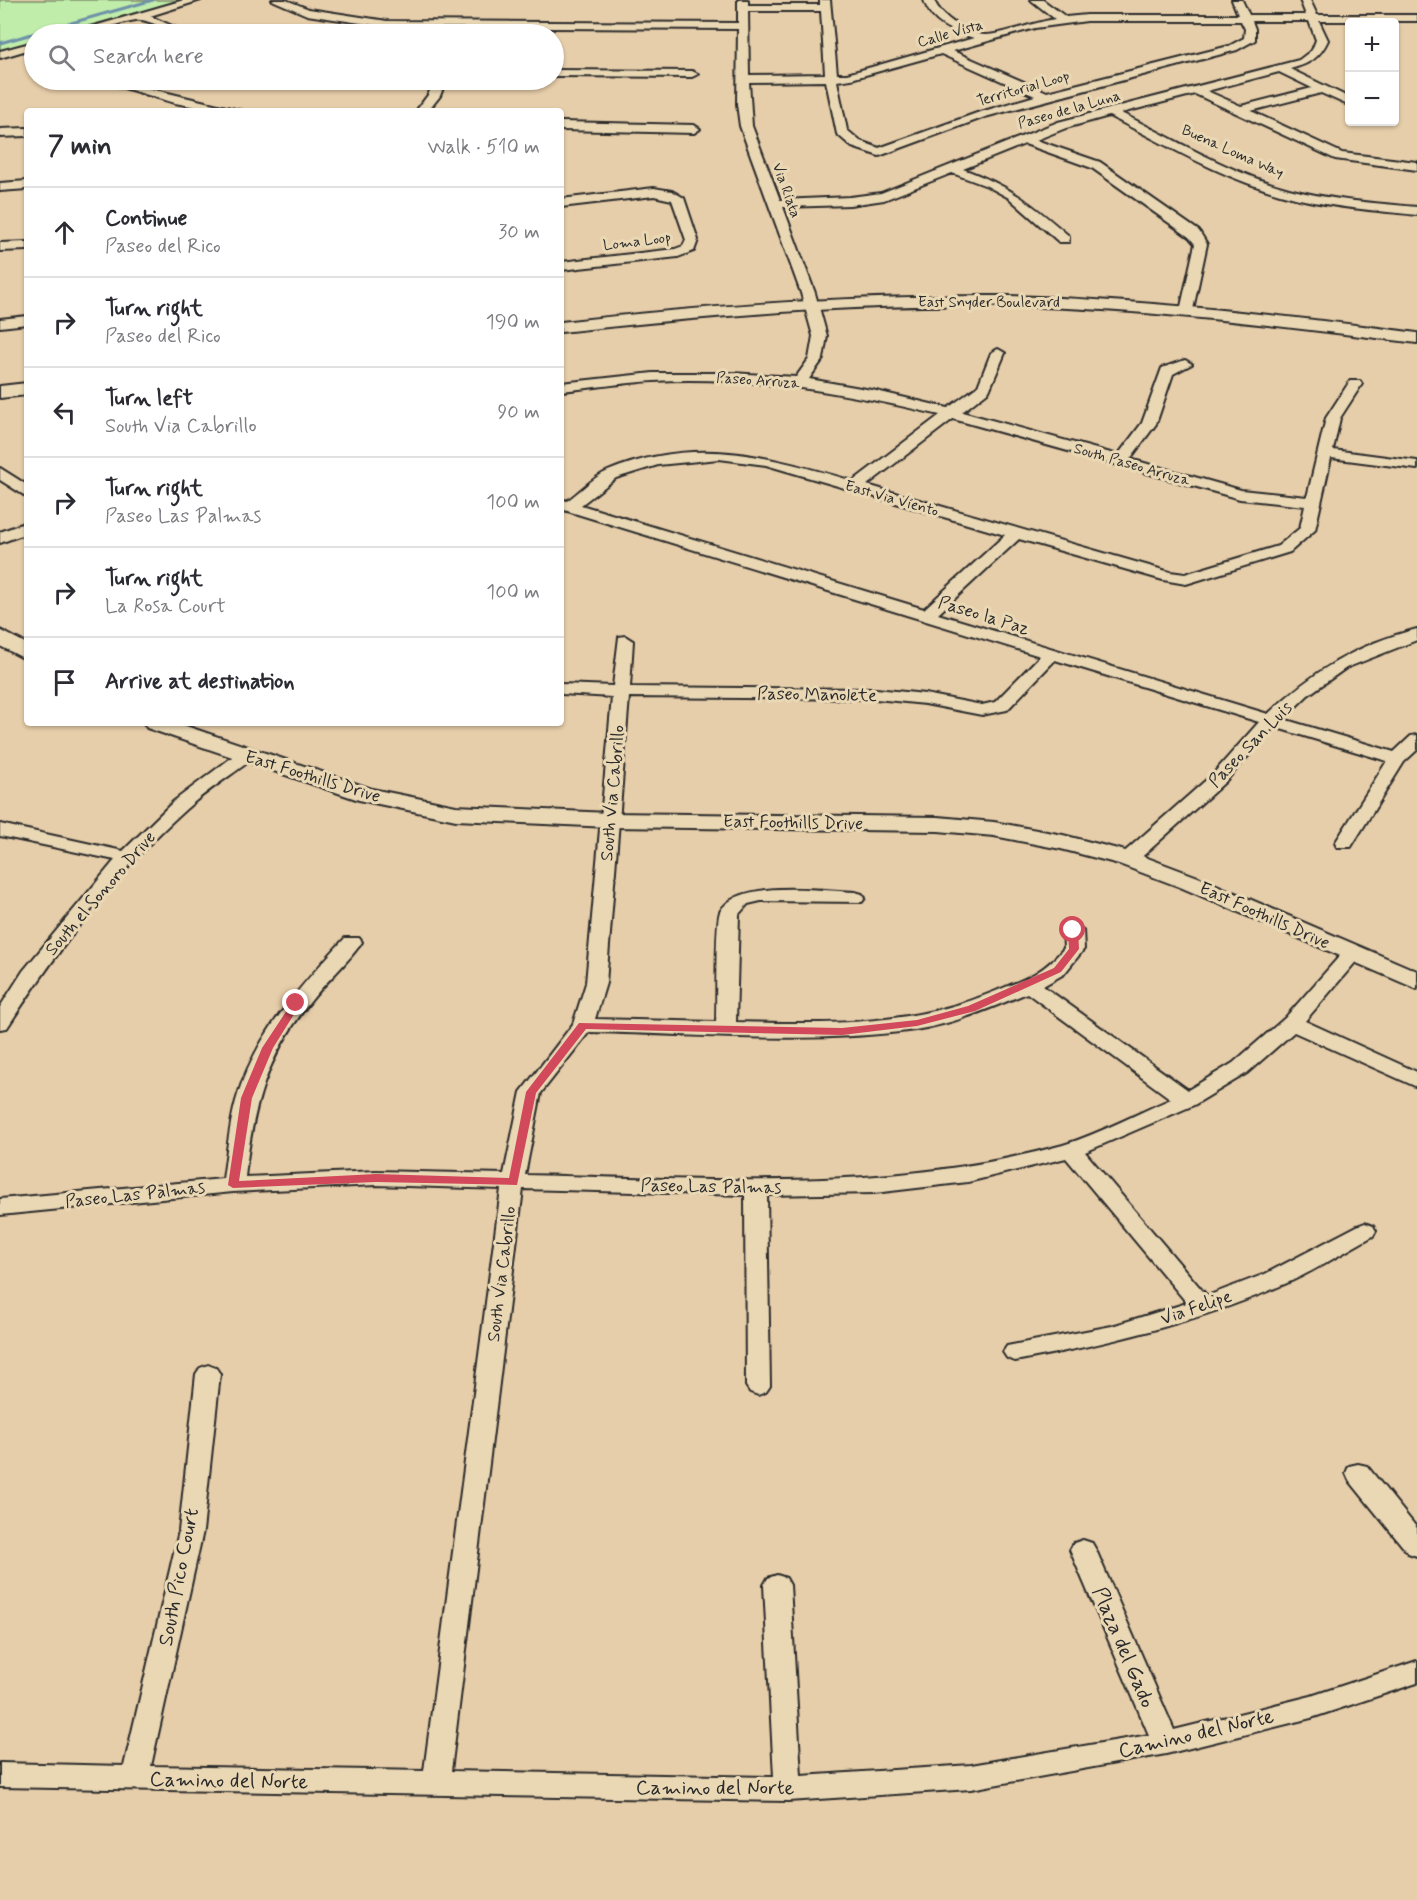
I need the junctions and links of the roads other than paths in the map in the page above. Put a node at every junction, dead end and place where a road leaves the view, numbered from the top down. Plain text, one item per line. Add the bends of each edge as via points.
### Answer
1 (196, 0) edge
2 (277, 0) edge
3 (929, 0) edge
4 (1036, 0) edge
5 (1238, 0) edge
6 (1305, 0) edge
7 (744, 4) edge
8 (825, 4) edge
9 (140, 15) junction
10 (1246, 17) junction
11 (1313, 17) junction
12 (1417, 18) edge
13 (1063, 20) junction
14 (108, 24) edge
15 (161, 24) edge
16 (387, 24) edge
17 (743, 26) junction
18 (564, 28) edge
19 (986, 39) junction
20 (24, 48) edge
21 (943, 51) junction
22 (0, 55) edge
23 (1130, 64) dead end
24 (1282, 69) junction
25 (1144, 70) junction
26 (564, 73) edge
27 (692, 74) dead end
28 (743, 79) junction
29 (832, 79) junction
30 (1323, 89) junction
31 (139, 90) edge
32 (436, 90) edge
33 (1198, 91) junction
34 (1046, 96) junction
35 (1345, 100) edge
36 (222, 108) edge
37 (424, 108) edge
38 (962, 108) dead end
39 (1241, 110) junction
40 (1111, 113) junction
41 (981, 115) junction
42 (564, 126) edge
43 (694, 129) dead end
44 (24, 132) edge
45 (0, 133) edge
46 (1022, 139) junction
47 (871, 149) junction
48 (858, 156) dead end
49 (1417, 166) edge
50 (950, 168) junction
51 (24, 185) edge
52 (0, 187) edge
53 (564, 202) edge
54 (775, 204) junction
55 (1417, 211) edge
56 (1064, 239) dead end
57 (24, 246) edge
58 (0, 247) edge
59 (564, 266) edge
60 (812, 305) junction
61 (1187, 311) junction
62 (24, 320) edge
63 (0, 323) edge
64 (564, 327) edge
65 (1417, 338) edge
66 (998, 353) dead end
67 (1185, 364) dead end
68 (800, 381) junction
69 (1355, 384) dead end
70 (564, 387) edge
71 (24, 388) edge
72 (0, 392) edge
73 (953, 414) junction
74 (1323, 453) junction
75 (1121, 461) junction
76 (1417, 465) edge
77 (0, 473) edge
78 (855, 487) junction
79 (24, 490) edge
80 (1313, 501) junction
81 (565, 506) edge
82 (24, 528) edge
83 (1016, 533) junction
84 (0, 538) edge
85 (925, 617) junction
86 (1417, 634) edge
87 (0, 637) edge
88 (625, 641) dead end
89 (24, 650) edge
90 (1050, 655) junction
91 (564, 689) edge
92 (621, 692) junction
93 (1269, 722) junction
94 (163, 726) edge
95 (1417, 740) edge
96 (245, 756) junction
97 (1396, 759) junction
98 (609, 820) junction
99 (0, 830) edge
100 (1344, 843) dead end
101 (127, 857) junction
102 (1128, 859) junction
103 (855, 898) dead end
104 (1073, 930) dead end
105 (351, 942) dead end
106 (1352, 954) junction
107 (1417, 981) edge
108 (1029, 985) junction
109 (0, 1023) edge
110 (1292, 1023) junction
111 (583, 1025) junction
112 (726, 1030) junction
113 (1417, 1080) edge
114 (1187, 1100) junction
115 (1071, 1150) junction
116 (513, 1182) junction
117 (233, 1185) junction
118 (756, 1188) junction
119 (0, 1207) edge
120 (1365, 1231) dead end
121 (1203, 1306) junction
122 (1015, 1352) dead end
123 (208, 1374) dead end
124 (758, 1386) dead end
125 (1358, 1473) dead end
126 (1417, 1546) edge
127 (1083, 1550) dead end
128 (777, 1586) dead end
129 (1417, 1672) edge
130 (1166, 1743) junction
131 (0, 1775) edge
132 (135, 1778) junction
133 (436, 1784) junction
134 (788, 1789) junction

1 - 9 street
2 - 16 street via 307,12
3 - 19 street via 943,21
4 - 13 street
5 - 10 street
6 - 11 street, Paseo de la Luna
7 - 8 street
7 - 17 street, Via Riata
8 - 29 street
9 - 14 street
9 - 15 street
10 - 11 street, Calle Vista
10 - 13 street, Calle Vista
10 - 25 street, Territorial Loop via 1249,40 1233,48
11 - 12 street, Calle Vista
11 - 24 street, Paseo de la Luna via 1322,40 1317,51 1303,62
13 - 19 street, Calle Vista
17 - 18 street
17 - 28 street, Via Riata
19 - 21 street, Calle Vista
20 - 22 street
21 - 29 street, Calle Vista
21 - 34 street
23 - 25 street
24 - 30 street
24 - 33 street, Paseo de la Luna
25 - 34 street, Territorial Loop
26 - 27 street
28 - 29 street, Calle Vista
28 - 54 street, Via Riata via 746,126
29 - 47 street via 841,131 856,144
30 - 35 street
30 - 39 street
31 - 36 street
32 - 37 street
33 - 39 street
33 - 40 street, Paseo de la Luna
34 - 41 street, Territorial Loop
38 - 41 street
39 - 49 street via 1340,156
40 - 46 street, Paseo de la Luna
40 - 55 street, Buena Loma Way via 1284,192
41 - 47 street, Territorial Loop via 879,152
42 - 43 street
44 - 45 street
46 - 50 street, Paseo de la Luna
46 - 61 street via 1096,165 1194,234 1201,244
47 - 48 street, Territorial Loop
50 - 54 street, Paseo de la Luna via 885,196
50 - 56 street via 1013,195
51 - 52 street
53 - 59 street, Loma Loop via 654,192 668,194 678,198 692,240 689,248 678,253
54 - 60 street, Via Riata
57 - 58 street
60 - 61 street, East Snyder Boulevard via 930,301 1073,303
60 - 64 street, East Snyder Boulevard
60 - 68 street, Via Riata via 820,336 816,359
61 - 65 street, East Snyder Boulevard
62 - 63 street
66 - 73 street via 984,388
67 - 75 street via 1167,371 1149,424
68 - 70 street, Paseo Arruza via 653,377
68 - 73 street, Paseo Arruza
69 - 74 street, East Via Viento via 1333,418
71 - 72 street
73 - 75 street, South Paseo Arruza
73 - 78 street
74 - 76 street
74 - 80 street, East Via Viento
75 - 80 street, South Paseo Arruza via 1240,494
77 - 79 street
78 - 81 street, East Via Viento via 767,461 719,455 657,461 611,475
78 - 83 street, East Via Viento
80 - 83 street, East Via Viento via 1307,530 1284,549 1186,579
81 - 85 street, Paseo la Paz
82 - 84 street
83 - 85 street
85 - 90 street, Paseo la Paz
86 - 93 street, Paseo San Luis via 1340,664 1302,691
87 - 89 street
88 - 92 street, South Via Cabrillo
90 - 92 street, Paseo Manolete via 1001,706 982,710 876,694
90 - 93 street, Paseo la Paz
91 - 92 street, Paseo Manolete
92 - 98 street, South Via Cabrillo
93 - 97 street, Paseo la Paz
93 - 102 street, Paseo San Luis via 1219,778
94 - 96 street, East Foothills Drive
95 - 97 street
96 - 98 street, East Foothills Drive via 367,795 456,813
96 - 101 street, South el Sonoro Drive via 180,805
97 - 100 street
98 - 102 street, East Foothills Drive via 938,824 994,829
98 - 111 street, South Via Cabrillo via 596,983
99 - 101 street
101 - 109 street, South el Sonoro Drive via 30,975
102 - 106 street, East Foothills Drive
103 - 112 street via 761,895 741,900 729,913
104 - 108 street via 1074,949 1057,970
105 - 117 street via 296,1003 267,1048 246,1098
106 - 107 street, East Foothills Drive
106 - 110 street, Paseo Las Palmas
108 - 112 street via 971,1009 917,1023 842,1031
108 - 114 street
110 - 113 street
110 - 114 street, Paseo Las Palmas via 1240,1068
111 - 112 street
111 - 116 street, South Via Cabrillo via 531,1092
114 - 115 street, Paseo Las Palmas
115 - 118 street, Paseo Las Palmas via 968,1175 874,1186
115 - 121 street
116 - 117 street, Paseo Las Palmas via 376,1178
116 - 118 street, Paseo Las Palmas
116 - 133 street, South Via Cabrillo
117 - 119 street, Paseo Las Palmas
118 - 124 street
120 - 121 street, Via Felipe via 1273,1280
121 - 122 street, Via Felipe via 1112,1334
123 - 132 street, South Pico Court via 191,1531
125 - 126 street
127 - 130 street, Plaza del Gado
128 - 134 street
129 - 130 street, Camino del Norte via 1311,1707
130 - 134 street, Camino del Norte via 971,1777
131 - 132 street, Camino del Norte
132 - 133 street, Camino del Norte
133 - 134 street, Camino del Norte

